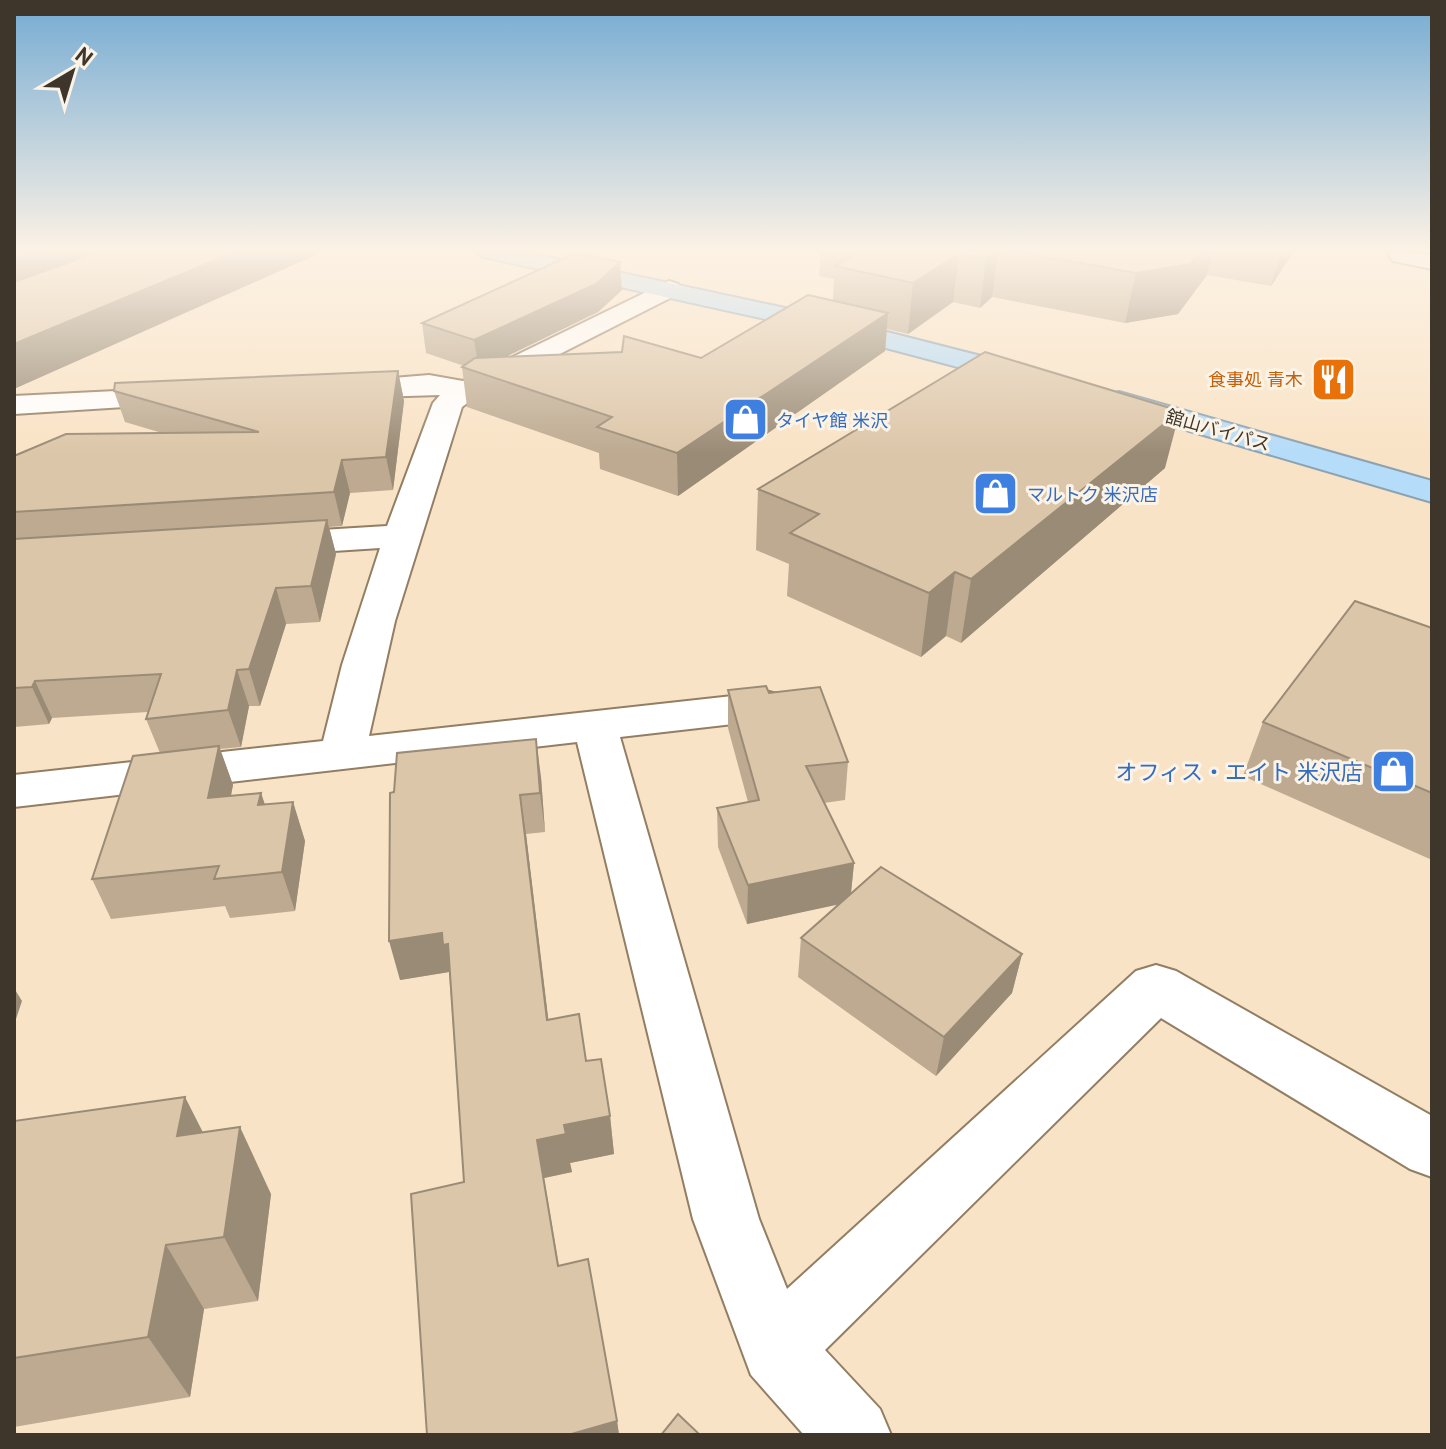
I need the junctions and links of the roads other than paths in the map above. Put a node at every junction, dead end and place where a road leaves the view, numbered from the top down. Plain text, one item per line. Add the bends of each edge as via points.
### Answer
1 (610, 319) edge
2 (799, 319) edge
3 (1047, 382) edge
4 (318, 390) edge
5 (467, 390) junction
6 (1093, 394) edge
7 (206, 395) edge
8 (14, 405) edge
9 (1432, 492) edge
10 (402, 536) junction
11 (231, 547) edge
12 (769, 706) edge
13 (595, 726) junction
14 (343, 754) junction
15 (14, 791) edge
16 (1432, 1149) edge
17 (776, 1350) junction
18 (854, 1435) edge

1 - 5 street
2 - 3 highway
4 - 5 street via 429,384
5 - 10 street via 448,403
6 - 9 highway, 舘山バイパス
7 - 8 street
10 - 11 street
10 - 14 street via 352,701
12 - 13 street
13 - 14 street
13 - 17 street via 726,1219
14 - 15 street
16 - 17 street via 1156,987
17 - 18 street

